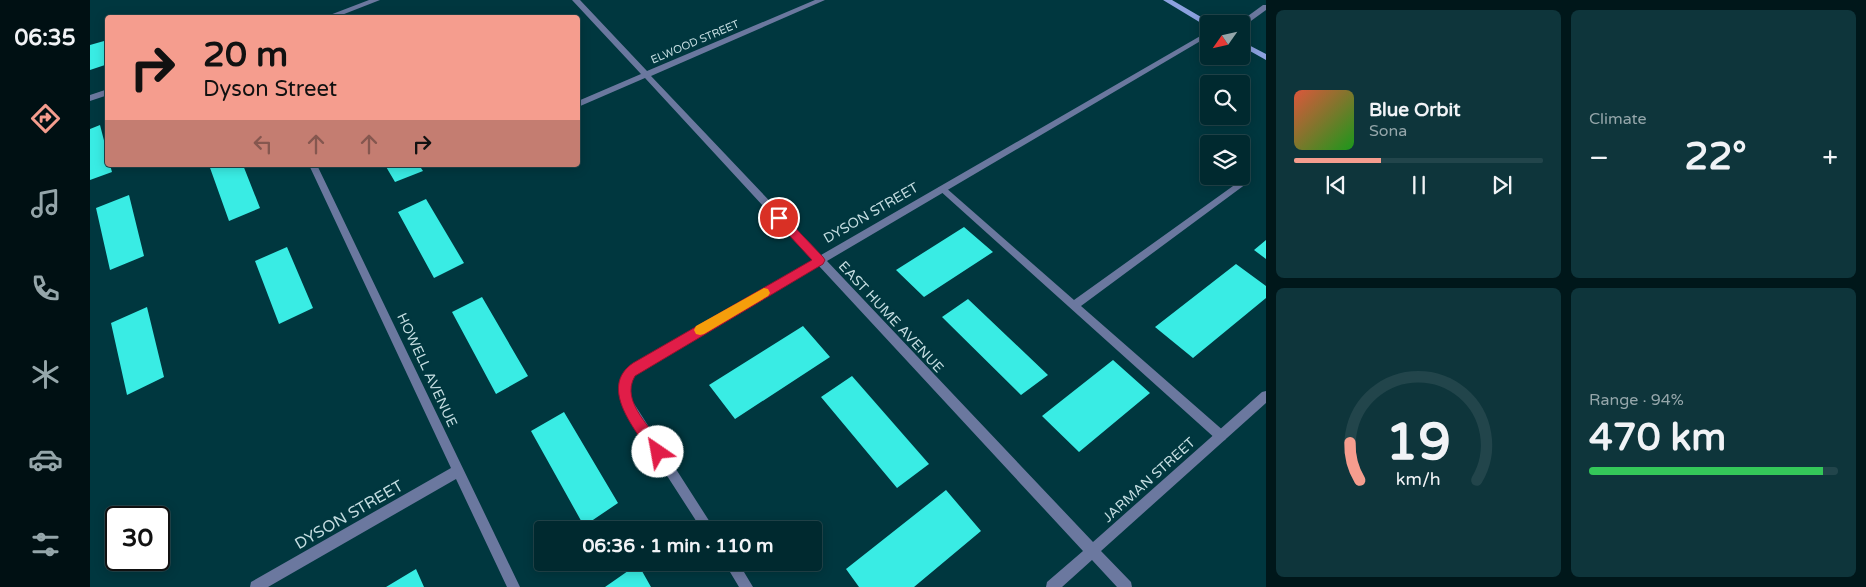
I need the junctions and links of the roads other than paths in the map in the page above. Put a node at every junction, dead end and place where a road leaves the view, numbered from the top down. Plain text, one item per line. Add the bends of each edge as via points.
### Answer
1 (376, 0) edge
2 (576, 0) edge
3 (821, 0) edge
4 (1167, 0) edge
5 (1266, 7) edge
6 (334, 15) edge
7 (1250, 18) edge
8 (1200, 19) edge
9 (1200, 38) edge
10 (1250, 48) edge
11 (1266, 57) edge
12 (646, 75) junction
13 (105, 93) edge
14 (90, 98) edge
15 (580, 103) edge
16 (314, 167) edge
17 (1239, 185) edge
18 (942, 189) junction
19 (819, 260) junction
20 (1074, 306) junction
21 (1266, 396) edge
22 (1221, 436) junction
23 (458, 471) junction
24 (703, 521) edge
25 (1092, 551) junction
26 (736, 571) edge
27 (256, 587) edge
28 (514, 587) edge
29 (746, 587) edge
30 (1052, 587) edge
31 (1126, 587) edge

1 - 6 street
2 - 12 street, EAST HUME AVENUE
3 - 12 street, ELWOOD STREET
4 - 8 main road
5 - 7 street
9 - 18 street, DYSON STREET
10 - 11 main road
12 - 15 street, ELWOOD STREET
12 - 19 street, EAST HUME AVENUE
13 - 14 street
16 - 23 street, HOWELL AVENUE
17 - 20 street
18 - 19 street, DYSON STREET
18 - 20 street
19 - 24 street, DYSON STREET via 638,367 625,380 624,393 628,405
19 - 25 street, EAST HUME AVENUE
20 - 22 street
21 - 22 street, JARMAN STREET
22 - 25 street, JARMAN STREET
23 - 27 street, DYSON STREET
23 - 28 street, HOWELL AVENUE
25 - 30 street, JARMAN STREET
25 - 31 street, EAST HUME AVENUE
26 - 29 street

